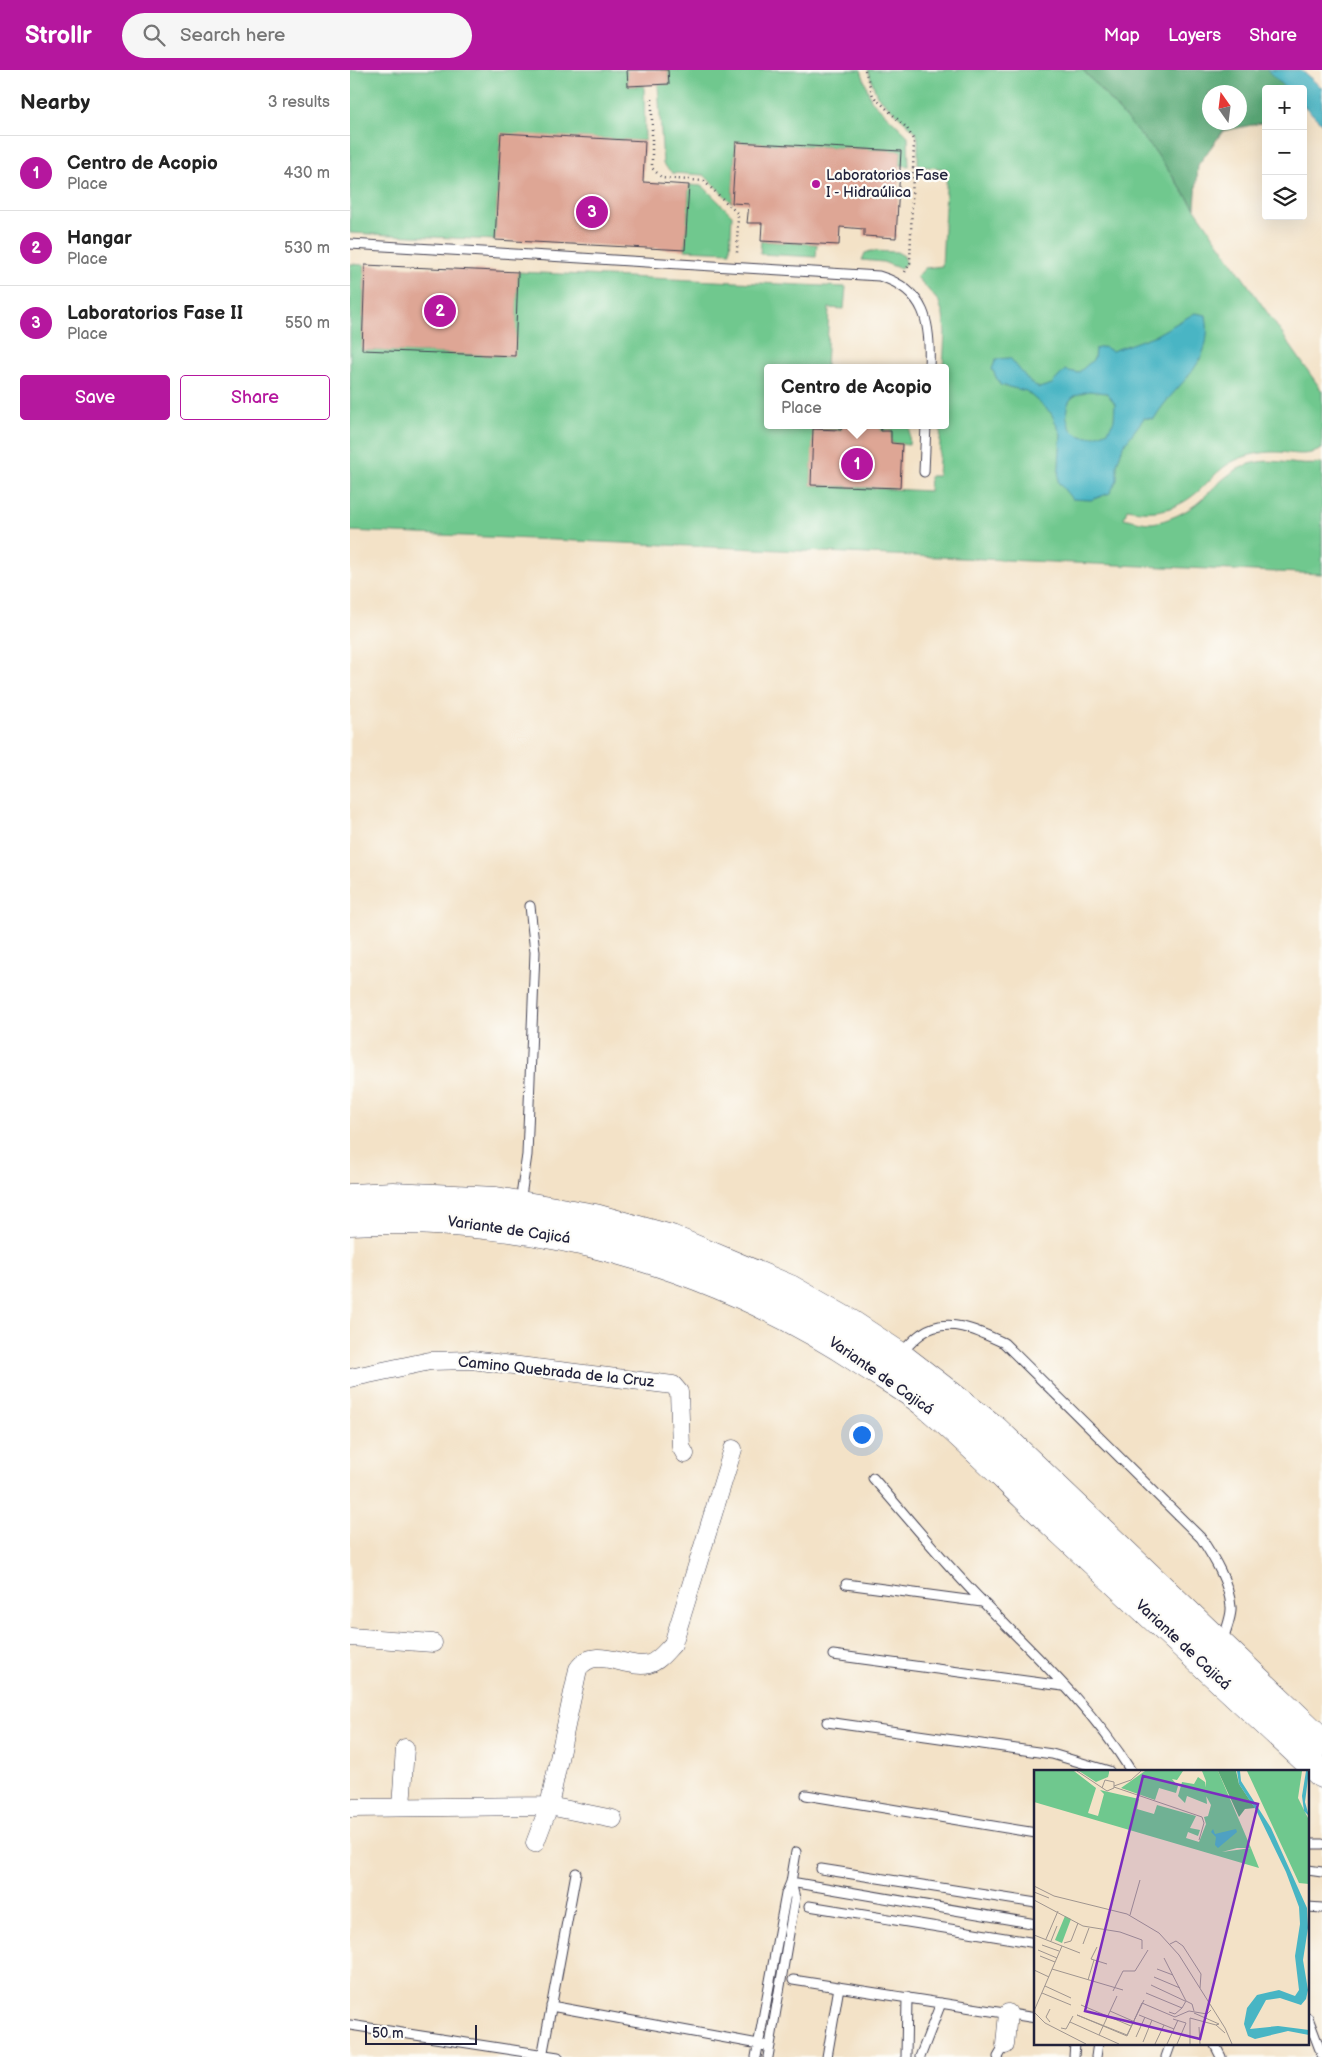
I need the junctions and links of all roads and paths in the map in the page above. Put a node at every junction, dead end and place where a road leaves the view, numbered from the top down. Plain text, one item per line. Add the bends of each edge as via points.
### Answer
1 (865, 70) edge
2 (652, 100) dead end
3 (350, 244) edge
4 (737, 257) dead end
5 (904, 274) dead end
6 (929, 364) edge
7 (926, 429) edge
8 (924, 472) dead end
9 (530, 906) dead end
10 (350, 1198) edge
11 (520, 1204) junction
12 (350, 1220) edge
13 (898, 1355) junction
14 (350, 1378) edge
15 (733, 1449) dead end
16 (685, 1454) dead end
17 (873, 1478) dead end
18 (846, 1584) dead end
19 (982, 1602) junction
20 (350, 1638) edge
21 (433, 1644) dead end
22 (1222, 1646) junction
23 (833, 1655) dead end
24 (1063, 1686) junction
25 (827, 1722) dead end
26 (1322, 1742) edge
27 (405, 1748) dead end
28 (1106, 1770) edge
29 (1130, 1770) edge
30 (1322, 1774) edge
31 (806, 1795) dead end
32 (550, 1806) junction
33 (401, 1807) junction
34 (350, 1808) edge
35 (613, 1819) dead end
36 (1034, 1833) edge
37 (535, 1843) dead end
38 (1309, 1844) edge
39 (1322, 1844) edge
40 (796, 1852) dead end
41 (821, 1869) dead end
42 (1309, 1870) edge
43 (1322, 1872) edge
44 (576, 1873) dead end
45 (791, 1882) junction
46 (1034, 1903) edge
47 (809, 1906) dead end
48 (1309, 1907) edge
49 (1322, 1908) edge
50 (1034, 1924) edge
51 (1034, 1943) edge
52 (793, 1980) dead end
53 (839, 1987) junction
54 (907, 1997) junction
55 (942, 2003) junction
56 (552, 2006) junction
57 (1008, 2013) junction
58 (1034, 2018) edge
59 (1309, 2021) edge
60 (350, 2025) edge
61 (759, 2044) junction
62 (1075, 2044) edge
63 (1098, 2044) edge
64 (1171, 2044) edge
65 (1214, 2044) edge
66 (770, 2046) junction
67 (1003, 2053) edge
68 (1322, 2055) edge
69 (542, 2056) edge
70 (558, 2057) edge
71 (756, 2057) edge
72 (768, 2057) edge
73 (827, 2057) edge
74 (906, 2057) edge
75 (920, 2057) edge
76 (1074, 2057) edge
77 (1096, 2057) edge
78 (1166, 2057) edge
79 (1221, 2057) edge

1 - 5 path via 873,96 907,128 914,141 910,263
2 - 4 path via 652,168 662,178 704,181 738,214
3 - 6 lane via 878,276 896,281 920,302 928,323
7 - 8 lane
9 - 11 lane via 534,952 527,1156
10 - 11 highway, Variante de Cajicá via 394,1196
11 - 13 highway, Variante de Cajicá via 595,1218 671,1239 790,1289
12 - 30 highway, Variante de Cajicá via 394,1218 479,1223 562,1235 655,1260 719,1284 773,1308 827,1338 925,1403
13 - 22 highway, Variante de Cajicá via 994,1429
13 - 22 lane via 921,1333 940,1325 975,1328 1004,1343 1201,1538 1216,1561 1228,1590 1231,1608
14 - 16 street, Camino Quebrada de la Cruz via 430,1361 472,1360 673,1385 679,1392 681,1447
15 - 32 street via 673,1644 659,1659 648,1664 596,1658 582,1662 578,1669
17 - 19 lane
18 - 19 lane
19 - 24 lane
20 - 21 street
22 - 26 highway, Variante de Cajicá
23 - 24 lane
24 - 29 lane via 1111,1739
25 - 28 lane via 1052,1754
27 - 33 street
31 - 36 lane
32 - 33 street
32 - 35 street
32 - 37 street
33 - 34 street
38 - 39 lane
40 - 45 lane
41 - 46 lane
42 - 43 lane
44 - 56 lane
45 - 50 lane
45 - 61 lane via 786,1894
45 - 66 lane via 795,1898
47 - 51 lane
48 - 49 lane
52 - 53 lane
53 - 54 lane
53 - 73 lane
54 - 55 lane
54 - 74 lane
55 - 57 lane
55 - 75 lane
56 - 61 lane
56 - 69 lane
57 - 58 lane
57 - 67 street
59 - 68 lane
60 - 69 lane
61 - 66 lane
61 - 71 lane
62 - 76 lane
63 - 77 lane
64 - 78 lane
65 - 79 lane
66 - 72 lane
69 - 70 lane

